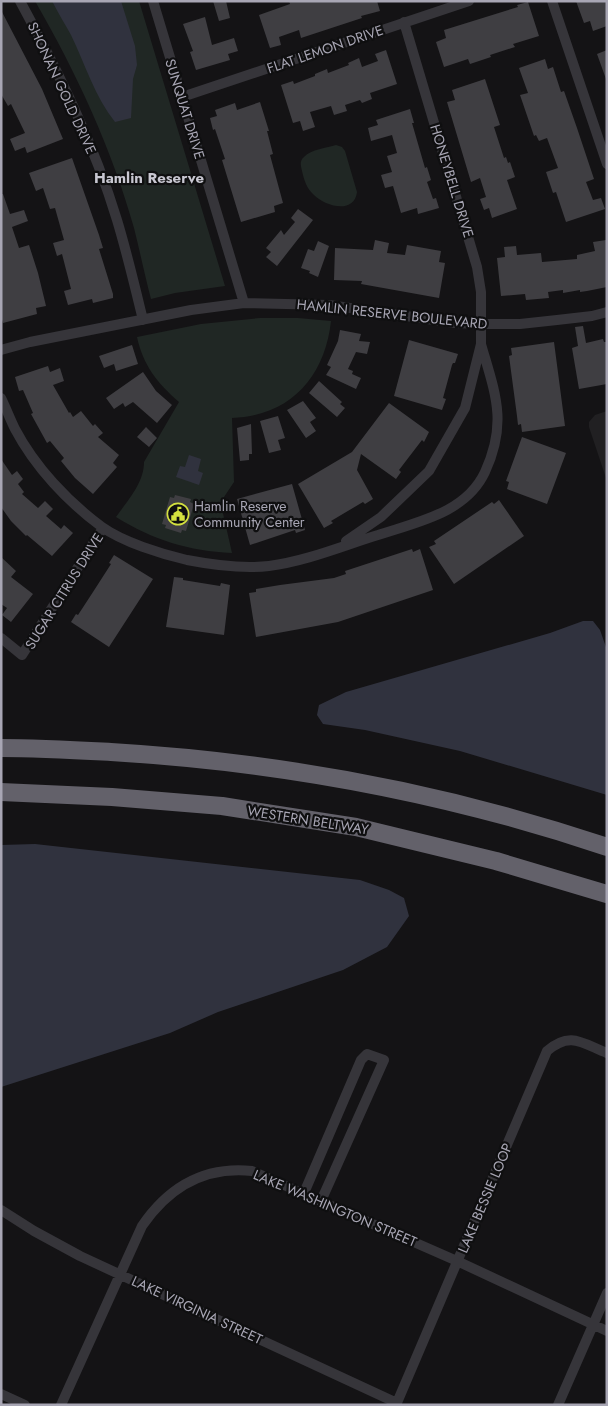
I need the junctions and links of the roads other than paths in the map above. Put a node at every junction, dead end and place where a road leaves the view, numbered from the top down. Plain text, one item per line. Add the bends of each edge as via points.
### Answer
1 (20, 1) edge
2 (153, 1) edge
3 (468, 1) edge
4 (552, 1) edge
5 (404, 22) junction
6 (182, 97) junction
7 (607, 164) edge
8 (244, 303) junction
9 (607, 312) edge
10 (143, 320) junction
11 (482, 324) junction
12 (481, 344) junction
13 (1, 350) edge
14 (1, 398) edge
15 (103, 528) junction
16 (337, 548) junction
17 (1, 638) edge
18 (1, 748) edge
19 (1, 792) edge
20 (607, 846) edge
21 (607, 894) edge
22 (607, 1053) edge
23 (304, 1193) junction
24 (322, 1201) junction
25 (1, 1210) edge
26 (458, 1261) junction
27 (120, 1274) junction
28 (607, 1292) edge
29 (593, 1324) junction
30 (607, 1331) edge
31 (1, 1394) edge
32 (396, 1404) edge
33 (24, 1405) edge
34 (61, 1405) edge
35 (558, 1405) edge

1 - 10 street, SHONAN GOLD DRIVE via 89,142 117,220
2 - 6 street, SUNQUAT DRIVE
3 - 5 street, FLAT LEMON DRIVE
4 - 7 street
5 - 6 street, FLAT LEMON DRIVE
5 - 11 street, HONEYBELL DRIVE via 477,267
6 - 8 street, SUNQUAT DRIVE
8 - 10 street, HAMLIN RESERVE BOULEVARD
8 - 11 street, HAMLIN RESERVE BOULEVARD via 329,305
9 - 11 street, HAMLIN RESERVE BOULEVARD via 520,324
10 - 13 street, HAMLIN RESERVE BOULEVARD
11 - 12 street, HONEYBELL DRIVE
12 - 16 street, HONEYBELL DRIVE via 465,408 429,471 382,518
12 - 16 street, HONEYBELL DRIVE via 497,401 499,427 485,473 470,494 449,510
14 - 15 street, HONEYBELL DRIVE via 15,430 33,458 60,491
15 - 16 street, HONEYBELL DRIVE via 138,545 207,564 268,566
15 - 17 street, SUGAR CITRUS DRIVE via 22,655
18 - 20 highway via 175,756 292,770 430,797
19 - 21 highway, WESTERN BELTWAY via 222,806 356,827 496,861
22 - 26 street, LAKE BESSIE LOOP via 566,1039 547,1051
23 - 24 street, LAKE WASHINGTON STREET
23 - 24 street via 361,1060 367,1054 384,1060
23 - 27 street, LAKE WASHINGTON STREET via 252,1171 234,1169 201,1177 180,1187 152,1212
24 - 26 street, LAKE WASHINGTON STREET
25 - 27 street, LAKE VIRGINIA STREET via 72,1252
26 - 29 street, LAKE WASHINGTON STREET
26 - 32 street, LAKE BESSIE LOOP
27 - 32 street, LAKE VIRGINIA STREET
27 - 34 street, LAKE WASHINGTON STREET
28 - 29 street
29 - 30 street, LAKE WASHINGTON STREET
29 - 35 street
31 - 33 street

